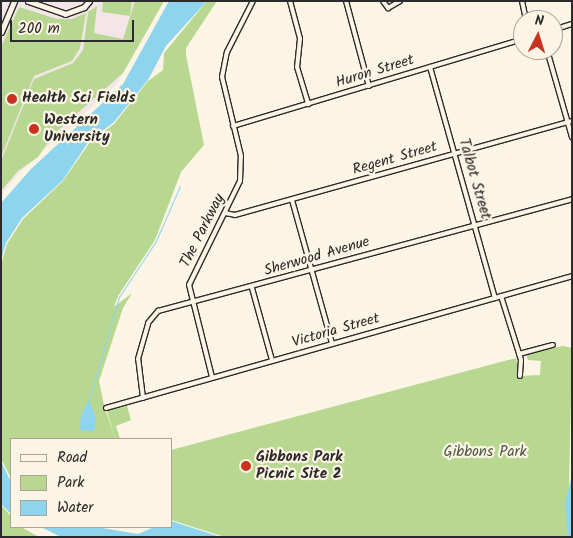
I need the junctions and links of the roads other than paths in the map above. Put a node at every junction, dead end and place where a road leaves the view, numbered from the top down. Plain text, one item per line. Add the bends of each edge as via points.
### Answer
1 (14, 1) edge
2 (28, 1) edge
3 (89, 1) edge
4 (253, 1) edge
5 (290, 1) edge
6 (346, 1) edge
7 (383, 1) edge
8 (400, 1) edge
9 (1, 32) edge
10 (513, 42) edge
11 (551, 60) edge
12 (430, 67) junction
13 (369, 86) junction
14 (308, 104) junction
15 (570, 122) edge
16 (233, 125) junction
17 (572, 137) edge
18 (455, 154) junction
19 (572, 199) edge
20 (292, 200) junction
21 (225, 213) junction
22 (475, 226) junction
23 (312, 271) junction
24 (572, 276) edge
25 (252, 288) junction
26 (501, 296) junction
27 (495, 298) junction
28 (192, 303) junction
29 (332, 343) junction
30 (553, 345) dead end
31 (519, 354) junction
32 (272, 360) junction
33 (520, 376) dead end
34 (212, 377) junction
35 (142, 398) junction
36 (106, 408) dead end

1 - 9 street
2 - 3 street via 65,14 84,7
4 - 16 street, The Parkway via 223,65 223,90
5 - 14 street via 300,39 297,67
6 - 13 street
7 - 8 street via 388,8
10 - 12 street, Huron Street
11 - 15 street
12 - 13 street, Huron Street
12 - 18 street, Talbot Street
13 - 14 street, Huron Street
14 - 16 street, Huron Street
15 - 17 street
15 - 18 street, Regent Street
16 - 21 street, The Parkway via 242,168
18 - 20 street, Regent Street
18 - 22 street, Talbot Street
19 - 22 street, Sherwood Avenue
20 - 21 street, Regent Street via 235,215
20 - 23 street
21 - 28 street, The Parkway via 190,283
22 - 23 street, Sherwood Avenue
22 - 27 street, Talbot Street
23 - 25 street, Sherwood Avenue
23 - 29 street
24 - 26 street, Victoria Street
25 - 28 street, Sherwood Avenue
25 - 32 street
26 - 27 street, Victoria Street
26 - 31 street
27 - 29 street, Victoria Street
28 - 34 street, The Parkway
28 - 35 street, Sherwood Avenue via 158,311 148,323 138,359
29 - 32 street, Victoria Street
30 - 31 street
31 - 33 street
32 - 34 street, Victoria Street
34 - 35 street, Victoria Street
35 - 36 street, Victoria Street

